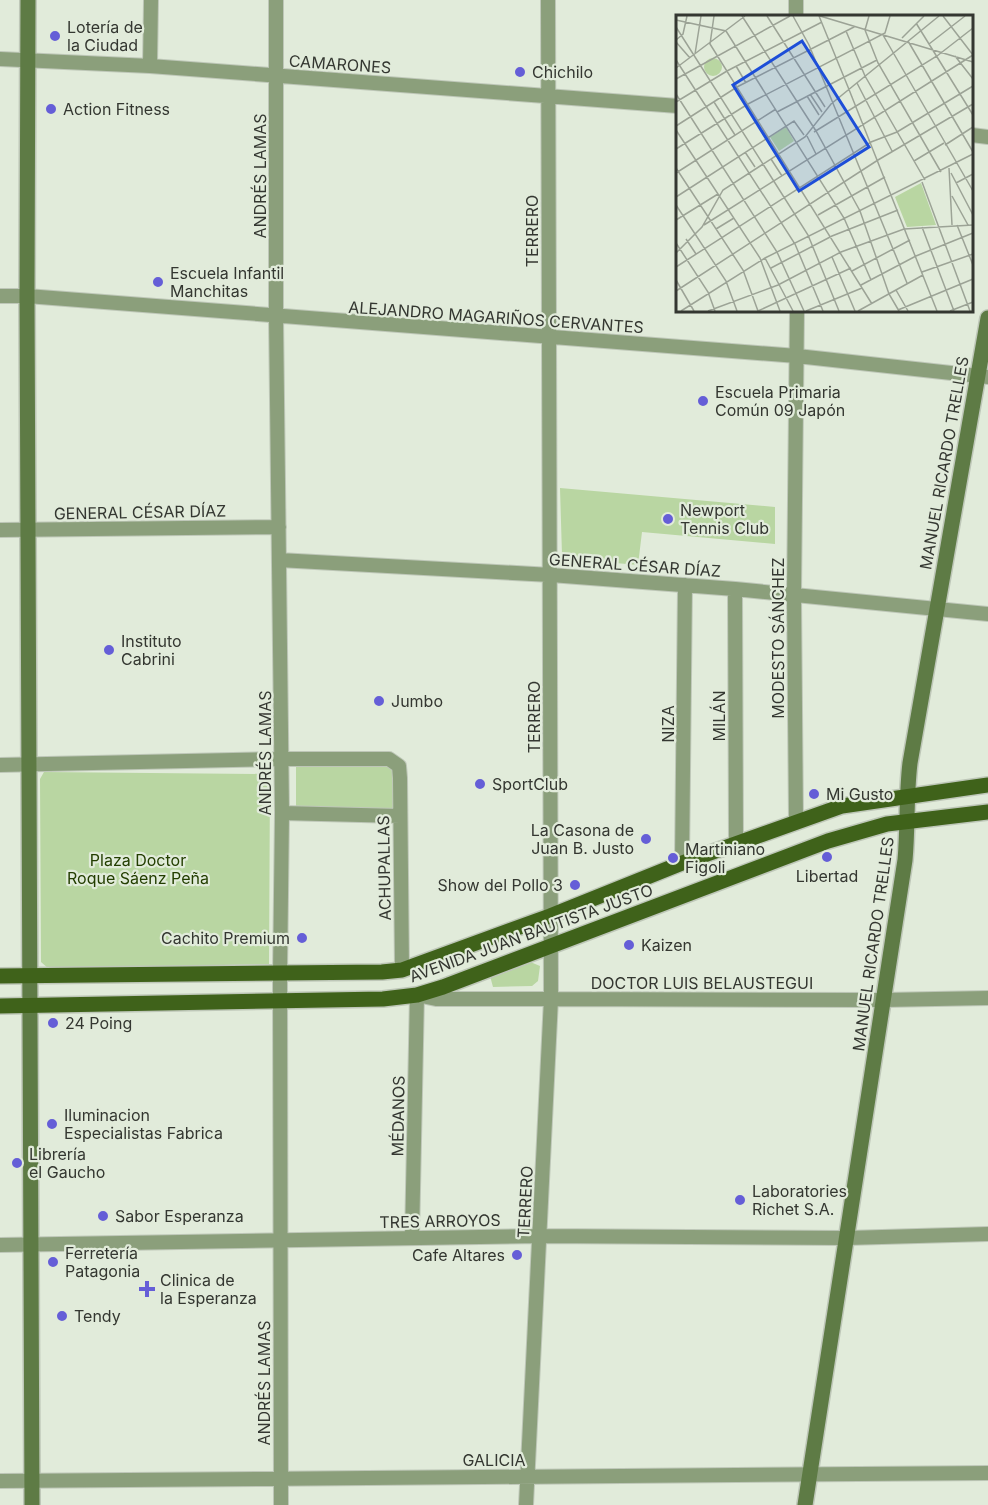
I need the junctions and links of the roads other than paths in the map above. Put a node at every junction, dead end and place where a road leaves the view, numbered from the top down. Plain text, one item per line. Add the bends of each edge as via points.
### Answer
1 (28, 0) edge
2 (151, 0) edge
3 (276, 0) edge
4 (548, 0) edge
5 (0, 59) edge
6 (28, 59) junction
7 (150, 66) junction
8 (277, 76) junction
9 (549, 95) junction
10 (676, 106) edge
11 (973, 135) edge
12 (988, 137) edge
13 (0, 296) edge
14 (27, 296) junction
15 (797, 312) edge
16 (276, 316) junction
17 (988, 318) edge
18 (548, 337) junction
19 (797, 356) junction
20 (983, 376) edge
21 (279, 527) junction
22 (0, 530) edge
23 (29, 530) junction
24 (279, 560) junction
25 (551, 575) junction
26 (685, 585) junction
27 (735, 589) junction
28 (794, 595) junction
29 (937, 610) junction
30 (988, 614) edge
31 (282, 759) junction
32 (29, 764) junction
33 (0, 765) edge
34 (988, 785) edge
35 (906, 795) junction
36 (988, 812) edge
37 (282, 813) junction
38 (400, 816) junction
39 (795, 821) junction
40 (907, 821) junction
41 (736, 843) junction
42 (682, 863) junction
43 (550, 916) junction
44 (551, 945) junction
45 (402, 970) junction
46 (280, 974) junction
47 (31, 975) junction
48 (0, 976) edge
49 (417, 995) junction
50 (988, 998) edge
51 (551, 999) junction
52 (883, 1000) junction
53 (281, 1001) junction
54 (0, 1006) edge
55 (31, 1006) junction
56 (988, 1234) edge
57 (540, 1236) junction
58 (412, 1238) junction
59 (847, 1238) junction
60 (280, 1240) junction
61 (0, 1245) edge
62 (32, 1245) junction
63 (988, 1473) edge
64 (528, 1476) junction
65 (810, 1476) junction
66 (281, 1478) junction
67 (0, 1481) edge
68 (32, 1481) junction
69 (32, 1505) edge
70 (281, 1505) edge
71 (526, 1505) edge
72 (806, 1505) edge

1 - 6 street
2 - 7 street
3 - 8 street, ANDRÉS LAMAS
4 - 9 street, TERRERO
5 - 6 street, CAMARONES
6 - 7 street, CAMARONES
6 - 14 street
7 - 8 street, CAMARONES
8 - 9 street, CAMARONES
8 - 16 street, ANDRÉS LAMAS
9 - 10 street, CAMARONES
9 - 18 street, TERRERO
11 - 12 street
13 - 14 street, ALEJANDRO MAGARIÑOS CERVANTES
14 - 16 street, ALEJANDRO MAGARIÑOS CERVANTES
14 - 23 street
15 - 19 street, MODESTO SÁNCHEZ
16 - 18 street, ALEJANDRO MAGARIÑOS CERVANTES
16 - 21 street, ANDRÉS LAMAS
17 - 20 street, MANUEL RICARDO TRELLES
18 - 19 street, ALEJANDRO MAGARIÑOS CERVANTES
18 - 25 street, TERRERO
19 - 20 street, ALEJANDRO MAGARIÑOS CERVANTES
19 - 28 street, MODESTO SÁNCHEZ
20 - 29 street, MANUEL RICARDO TRELLES
21 - 23 street, GENERAL CÉSAR DÍAZ
21 - 24 street, ANDRÉS LAMAS
22 - 23 street, GENERAL CÉSAR DÍAZ
23 - 32 street
24 - 25 street, GENERAL CÉSAR DÍAZ
24 - 31 street, ANDRÉS LAMAS
25 - 26 street, GENERAL CÉSAR DÍAZ
25 - 43 street, TERRERO
26 - 27 street, GENERAL CÉSAR DÍAZ
26 - 42 street, NIZA
27 - 28 street, GENERAL CÉSAR DÍAZ
27 - 41 street, MILÁN
28 - 29 street, GENERAL CÉSAR DÍAZ
28 - 39 street, MODESTO SÁNCHEZ
29 - 30 street, GENERAL CÉSAR DÍAZ
29 - 35 street, MANUEL RICARDO TRELLES
31 - 32 street
31 - 37 street, ANDRÉS LAMAS
31 - 38 street, ACHUPALLAS via 389,759 399,766
32 - 33 street
32 - 47 street
34 - 35 main road, AVENIDA JUAN BAUTISTA JUSTO
35 - 39 main road, AVENIDA JUAN BAUTISTA JUSTO via 842,806
35 - 40 street, MANUEL RICARDO TRELLES
36 - 40 main road, AVENIDA JUAN BAUTISTA JUSTO
37 - 38 street
37 - 46 street, ANDRÉS LAMAS
38 - 45 street, ACHUPALLAS
39 - 41 main road, AVENIDA JUAN BAUTISTA JUSTO
40 - 44 main road, AVENIDA JUAN BAUTISTA JUSTO via 828,841
40 - 52 street, MANUEL RICARDO TRELLES via 905,860
41 - 42 main road, AVENIDA JUAN BAUTISTA JUSTO
42 - 43 main road, AVENIDA JUAN BAUTISTA JUSTO
43 - 44 street, TERRERO
43 - 45 main road, AVENIDA JUAN BAUTISTA JUSTO
44 - 49 main road, AVENIDA JUAN BAUTISTA JUSTO
44 - 51 street, TERRERO
45 - 46 main road, AVENIDA JUAN BAUTISTA JUSTO
46 - 47 main road, AVENIDA JUAN BAUTISTA JUSTO
46 - 53 street, ANDRÉS LAMAS
47 - 48 main road, AVENIDA JUAN BAUTISTA JUSTO
47 - 55 street
49 - 51 street, DOCTOR LUIS BELAUSTEGUI via 436,999
49 - 53 main road, AVENIDA JUAN BAUTISTA JUSTO
49 - 58 street, MÉDANOS
50 - 52 street, DOCTOR LUIS BELAUSTEGUI
51 - 52 street, DOCTOR LUIS BELAUSTEGUI
51 - 57 street, TERRERO
52 - 59 street, MANUEL RICARDO TRELLES
53 - 55 main road, AVENIDA JUAN BAUTISTA JUSTO
53 - 60 street, ANDRÉS LAMAS
54 - 55 main road, AVENIDA JUAN BAUTISTA JUSTO
55 - 62 street
56 - 59 street, TRES ARROYOS
57 - 58 street, TRES ARROYOS
57 - 59 street, TRES ARROYOS
57 - 64 street, TERRERO
58 - 60 street, TRES ARROYOS
59 - 65 street, MANUEL RICARDO TRELLES
60 - 62 street, TRES ARROYOS
60 - 66 street, ANDRÉS LAMAS
61 - 62 street, TRES ARROYOS
62 - 68 street
63 - 65 street, GALICIA
64 - 65 street, GALICIA
64 - 66 street, GALICIA
64 - 71 street, TERRERO
65 - 72 street, MANUEL RICARDO TRELLES
66 - 68 street, GALICIA
66 - 70 street, ANDRÉS LAMAS
67 - 68 street, GALICIA
68 - 69 street

